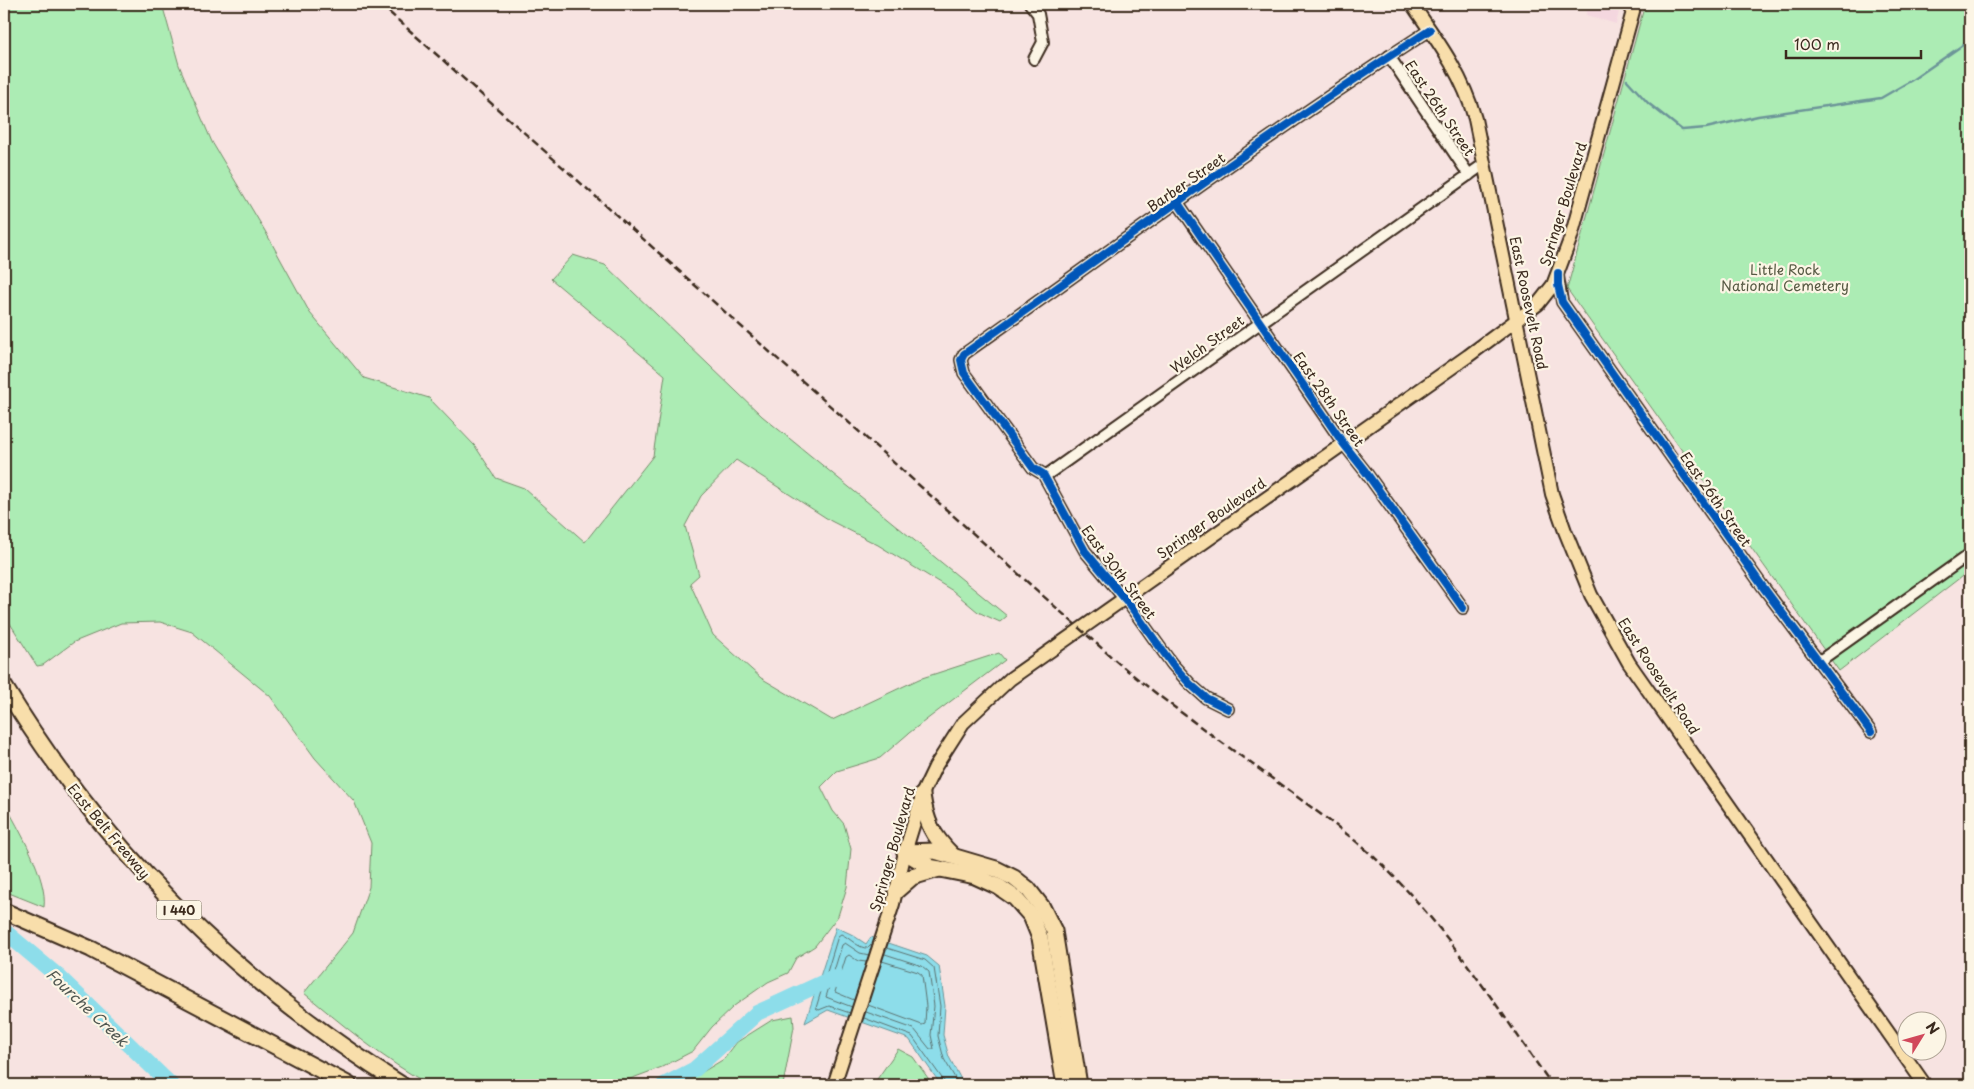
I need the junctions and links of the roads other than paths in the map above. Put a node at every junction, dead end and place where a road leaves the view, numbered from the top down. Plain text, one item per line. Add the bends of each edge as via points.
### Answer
1 (1030, 4) edge
2 (1412, 4) edge
3 (1635, 4) edge
4 (1430, 30) junction
5 (1389, 56) junction
6 (1034, 59) dead end
7 (1484, 164) junction
8 (1469, 175) junction
9 (1178, 203) junction
10 (1558, 273) junction
11 (1516, 320) junction
12 (1259, 322) junction
13 (961, 360) joint
14 (1343, 443) junction
15 (1043, 474) junction
16 (1970, 554) edge
17 (1124, 598) junction
18 (1464, 608) dead end
19 (1818, 662) junction
20 (4, 686) edge
21 (1228, 709) dead end
22 (1871, 732) dead end
23 (922, 795) junction
24 (905, 852) junction
25 (953, 856) junction
26 (939, 869) junction
27 (894, 898) junction
28 (4, 911) edge
29 (349, 1085) edge
30 (402, 1085) edge
31 (834, 1085) edge
32 (1065, 1085) edge
33 (1080, 1085) edge
34 (1925, 1085) edge

1 - 6 street via 1038,14 1043,42
2 - 4 main road, East Roosevelt Road
3 - 10 main road, Springer Boulevard via 1571,237
4 - 5 street, Barber Street
4 - 7 main road, East Roosevelt Road via 1468,96
5 - 8 street, East 26th Street
5 - 9 street, Barber Street
7 - 8 street, Welch Street
7 - 11 main road, East Roosevelt Road
8 - 12 street, Welch Street
9 - 12 street, East 28th Street
9 - 13 street, Barber Street via 964,354
10 - 11 main road, Springer Boulevard via 1538,304
10 - 19 street, East 26th Street via 1562,302
11 - 14 main road, Springer Boulevard
11 - 34 main road, East Roosevelt Road via 1552,494 1579,566 1607,626 1662,711
12 - 14 street, East 28th Street
12 - 15 street, Welch Street via 1048,474
13 - 15 street, East 30th Street via 964,373 1033,468
14 - 17 main road, Springer Boulevard
14 - 18 street, East 28th Street
15 - 17 street, East 30th Street via 1085,551
16 - 19 street
17 - 21 street, East 30th Street via 1172,664 1201,694
17 - 23 main road, Springer Boulevard via 1010,679 972,713 948,744
19 - 22 street, East 26th Street
20 - 30 highway, East Belt Freeway / I 440 via 74,791 182,913 282,1002 370,1066
23 - 24 main road, Springer Boulevard
23 - 25 highway via 925,818 931,830
24 - 25 highway via 935,851
24 - 26 highway
24 - 27 main road, Springer Boulevard
25 - 33 highway via 1014,878 1028,888 1042,907 1054,931
26 - 27 highway via 912,877
26 - 32 highway via 975,876 999,887 1015,898 1031,916 1040,938
27 - 31 main road, Springer Boulevard
28 - 29 highway via 91,949

